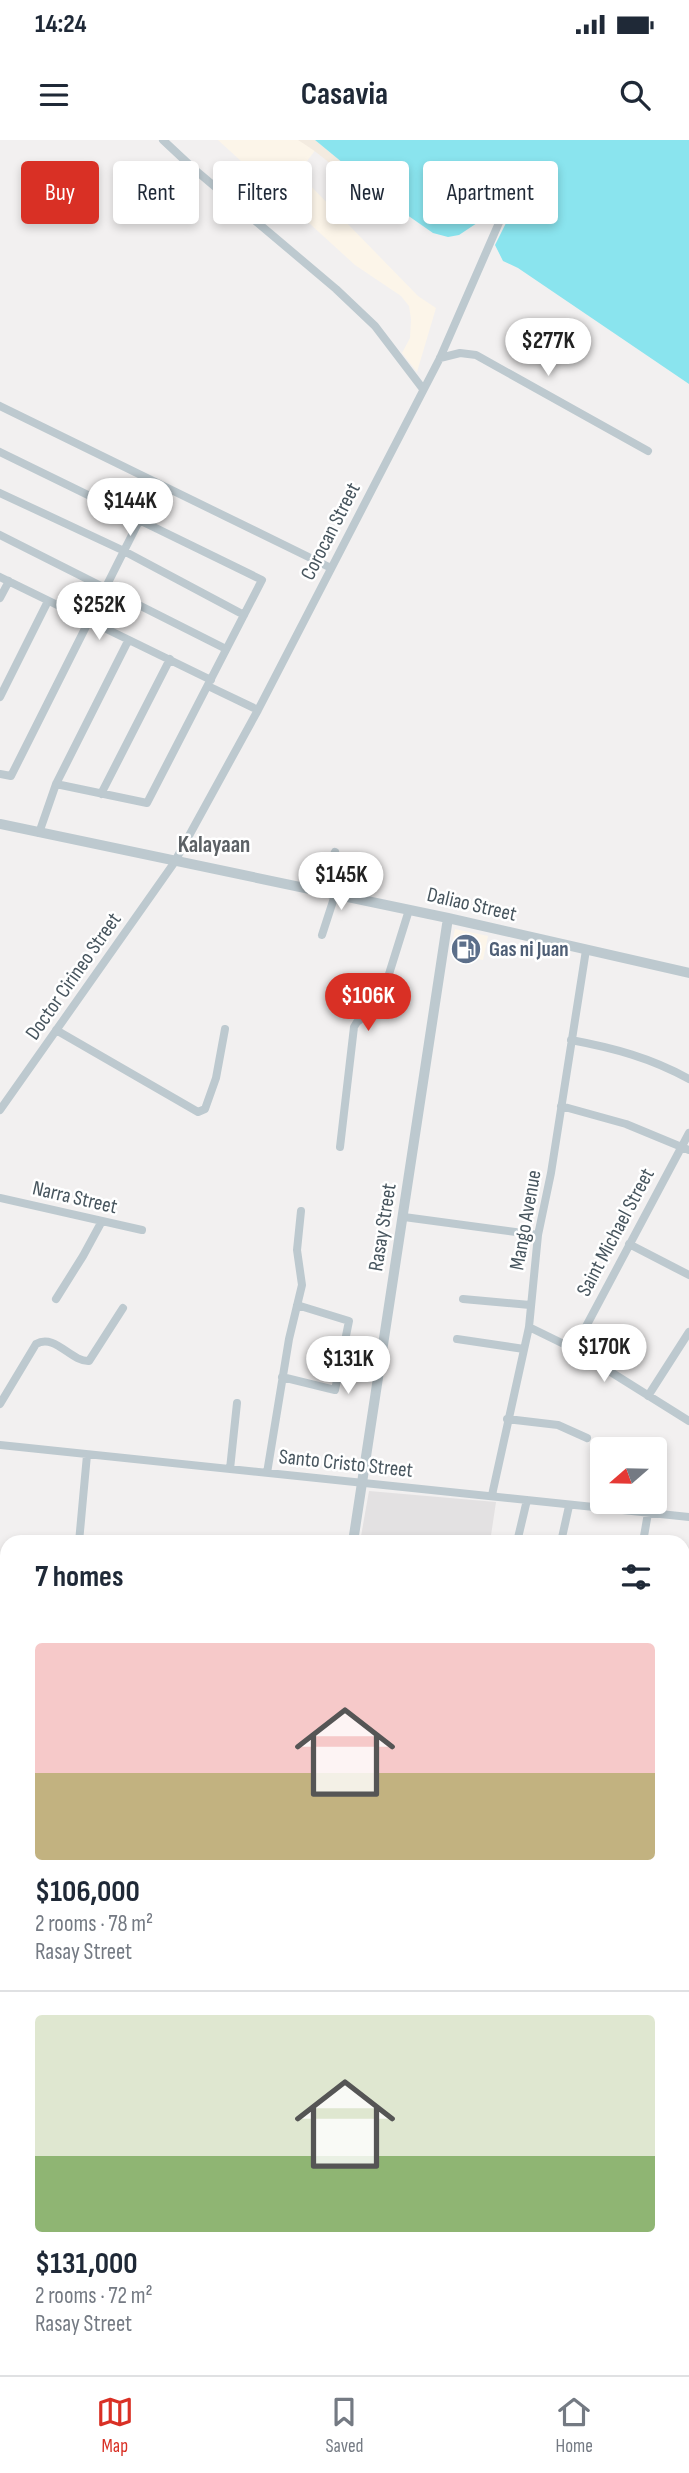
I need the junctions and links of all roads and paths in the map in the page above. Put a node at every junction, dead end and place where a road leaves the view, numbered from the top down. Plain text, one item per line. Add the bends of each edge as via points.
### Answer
1 (163, 140) edge
2 (498, 224) edge
3 (440, 358) junction
4 (423, 389) junction
5 (0, 406) edge
6 (648, 451) dead end
7 (0, 452) edge
8 (0, 493) edge
9 (139, 521) junction
10 (0, 535) edge
11 (122, 550) junction
12 (331, 568) junction
13 (0, 577) edge
14 (9, 581) junction
15 (104, 588) junction
16 (0, 598) edge
17 (48, 601) junction
18 (244, 615) junction
19 (88, 621) junction
20 (128, 641) junction
21 (226, 649) junction
22 (170, 659) junction
23 (209, 683) junction
24 (0, 697) edge
25 (258, 710) junction
26 (0, 774) edge
27 (56, 784) junction
28 (101, 794) junction
29 (0, 824) edge
30 (40, 833) junction
31 (335, 852) dead end
32 (174, 863) junction
33 (317, 891) junction
34 (335, 895) junction
35 (409, 910) junction
36 (448, 918) junction
37 (322, 935) dead end
38 (586, 950) junction
39 (689, 973) edge
40 (225, 1029) dead end
41 (56, 1030) junction
42 (571, 1040) junction
43 (689, 1079) edge
44 (561, 1106) junction
45 (0, 1110) edge
46 (689, 1133) edge
47 (340, 1147) dead end
48 (685, 1148) edge
49 (0, 1198) edge
50 (301, 1211) dead end
51 (404, 1217) junction
52 (102, 1221) junction
53 (142, 1230) dead end
54 (538, 1235) junction
55 (629, 1244) junction
56 (689, 1275) edge
57 (57, 1298) dead end
58 (463, 1299) dead end
59 (297, 1305) junction
60 (530, 1305) junction
61 (123, 1308) dead end
62 (529, 1327) junction
63 (689, 1332) edge
64 (457, 1339) dead end
65 (679, 1348) junction
66 (524, 1349) junction
67 (574, 1349) junction
68 (689, 1353) edge
69 (341, 1362) junction
70 (380, 1370) junction
71 (282, 1377) junction
72 (648, 1396) junction
73 (237, 1403) dead end
74 (0, 1404) edge
75 (507, 1419) junction
76 (689, 1421) edge
77 (587, 1438) dead end
78 (0, 1445) edge
79 (88, 1455) junction
80 (230, 1469) junction
81 (267, 1472) junction
82 (363, 1484) junction
83 (492, 1495) junction
84 (527, 1500) junction
85 (569, 1506) junction
86 (590, 1508) edge
87 (648, 1514) edge
88 (658, 1514) edge
89 (689, 1517) edge
90 (80, 1535) edge
91 (355, 1535) edge
92 (519, 1535) edge
93 (563, 1535) edge
94 (644, 1535) edge

1 - 4 street via 375,326
2 - 3 street, Corocan Street
3 - 4 street, Corocan Street
3 - 6 street via 476,355
4 - 12 street, Corocan Street
5 - 12 street
7 - 9 street
8 - 11 street
9 - 11 street
9 - 18 street via 262,580
10 - 15 street
11 - 15 street
11 - 18 street
12 - 25 street, Corocan Street
13 - 14 street
14 - 16 street
14 - 17 street
15 - 19 street
15 - 21 street
17 - 19 street
17 - 24 street
18 - 21 street
19 - 20 street
19 - 26 street via 11,776
20 - 22 street
20 - 27 street
21 - 23 street
22 - 23 street
22 - 28 street
23 - 25 street
23 - 28 street via 147,803
25 - 32 street, Corocan Street
27 - 28 street
27 - 30 street
29 - 30 street, Daliao Street
30 - 32 street, Daliao Street
31 - 33 street
32 - 33 street, Daliao Street
32 - 41 street, Doctor Cirineo Street
33 - 34 street, Daliao Street
34 - 35 street, Daliao Street
34 - 37 street
35 - 36 street, Daliao Street
35 - 47 street via 379,1006 354,1027
36 - 38 street, Daliao Street
36 - 51 street, Rasay Street
38 - 39 street, Daliao Street
38 - 42 street, Mango Avenue
40 - 41 street via 216,1077 205,1109 198,1112
41 - 45 street, Doctor Cirineo Street
42 - 43 street via 642,1056
42 - 44 street, Mango Avenue
44 - 48 street via 626,1124
44 - 54 street, Mango Avenue
46 - 48 street, Saint Michael Street
48 - 55 street, Saint Michael Street
49 - 52 street, Narra Street
50 - 59 street via 297,1250 302,1285
51 - 54 street
51 - 70 street, Rasay Street
52 - 53 street, Narra Street
52 - 57 street
54 - 60 street, Mango Avenue
55 - 56 street
55 - 67 street, Saint Michael Street
58 - 60 street
59 - 69 street via 348,1321
59 - 71 street
60 - 62 street, Mango Avenue
61 - 74 street via 89,1362 51,1342 36,1344
62 - 66 street, Mango Avenue
62 - 67 street
63 - 65 street
64 - 66 street
65 - 68 street
65 - 72 street
66 - 75 street, Mango Avenue
67 - 72 street
69 - 70 street
69 - 71 street via 335,1390
70 - 82 street, Rasay Street
71 - 81 street
72 - 76 street
73 - 80 street
75 - 77 street via 558,1425
75 - 83 street, Mango Avenue
78 - 79 street, Santo Cristo Street
79 - 80 street, Santo Cristo Street
79 - 90 street
80 - 81 street, Santo Cristo Street
81 - 82 street, Santo Cristo Street
82 - 83 street, Santo Cristo Street
82 - 91 street, Rasay Street
83 - 84 street, Santo Cristo Street
84 - 85 street, Santo Cristo Street
84 - 92 street
85 - 86 street, Santo Cristo Street
85 - 93 street
87 - 94 street
88 - 89 street, Santo Cristo Street

